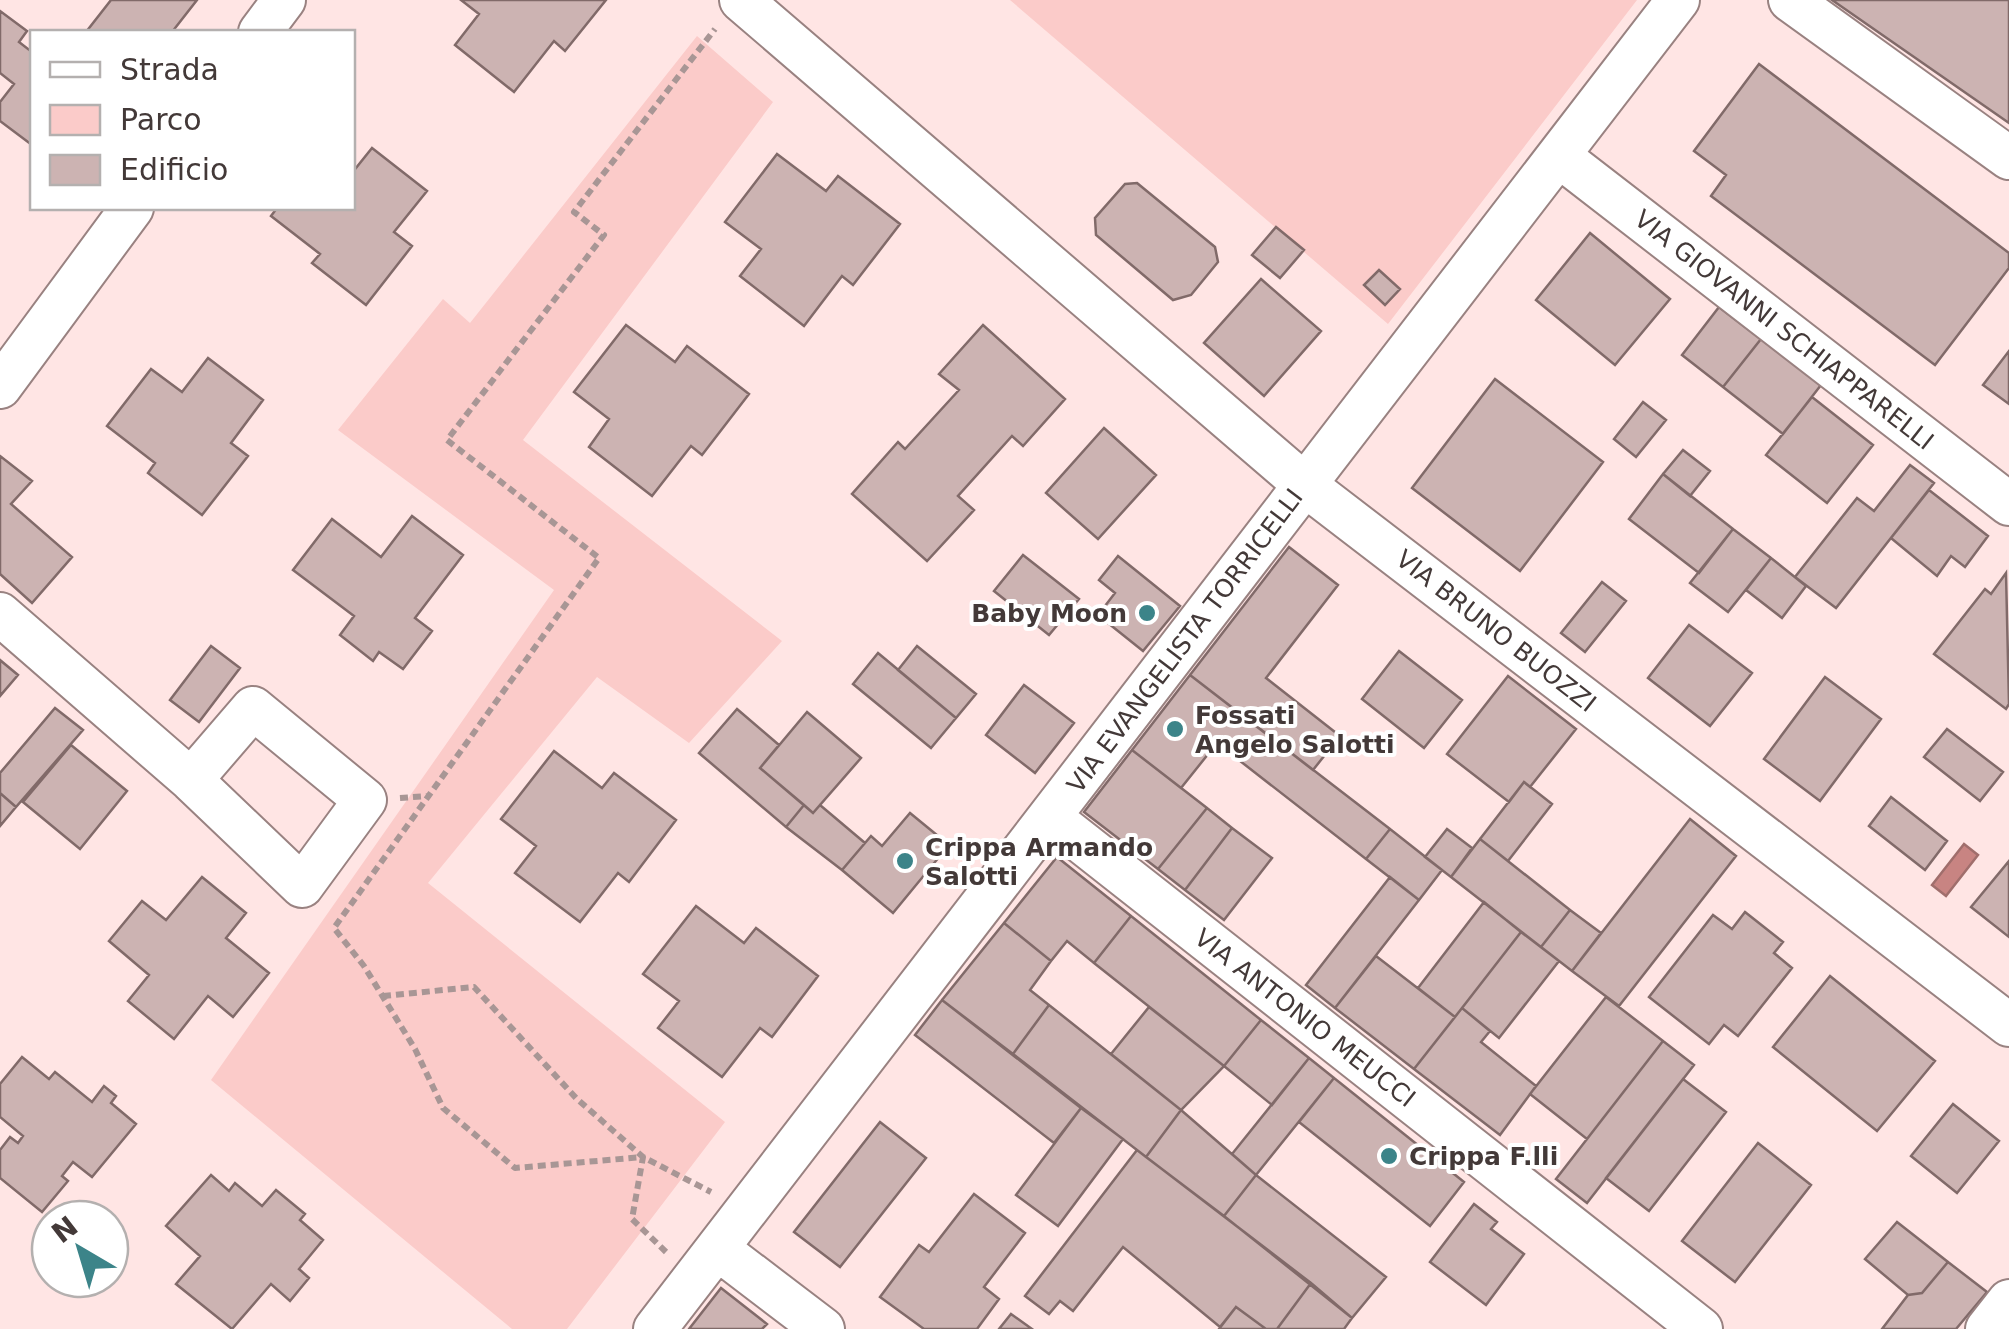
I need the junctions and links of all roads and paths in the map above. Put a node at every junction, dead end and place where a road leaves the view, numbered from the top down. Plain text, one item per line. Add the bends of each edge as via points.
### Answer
1 (284, 0) edge
2 (1678, 0) edge
3 (1790, 0) edge
4 (733, 8) edge
5 (262, 30) edge
6 (1559, 156) junction
7 (2009, 158) edge
8 (131, 210) edge
9 (0, 387) edge
10 (1305, 485) junction
11 (2009, 504) edge
12 (0, 614) edge
13 (191, 780) dead end
14 (1051, 818) junction
15 (382, 996) junction
16 (2009, 1025) edge
17 (643, 1156) junction
18 (705, 1263) junction
19 (2009, 1300) edge
20 (655, 1329) edge
21 (823, 1329) edge
22 (1701, 1329) edge
23 (1987, 1329) edge

1 - 5 street
2 - 6 street, VIA EVANGELISTA TORRICELLI
3 - 7 street
4 - 10 street, VIA BRUNO BUOZZI via 997,221
4 - 15 path via 574,212 604,235 448,440 599,558 334,928
6 - 10 street, VIA EVANGELISTA TORRICELLI
6 - 11 street, VIA GIOVANNI SCHIAPPARELLI
8 - 9 street
10 - 14 street, VIA EVANGELISTA TORRICELLI
10 - 16 street, VIA BRUNO BUOZZI
12 - 13 street
14 - 18 street, VIA EVANGELISTA TORRICELLI
14 - 22 street, VIA ANTONIO MEUCCI
15 - 17 path via 474,987 576,1098
15 - 17 path via 444,1108 515,1168
17 - 18 path via 632,1219
18 - 20 street, VIA EVANGELISTA TORRICELLI
18 - 21 street
19 - 23 street

